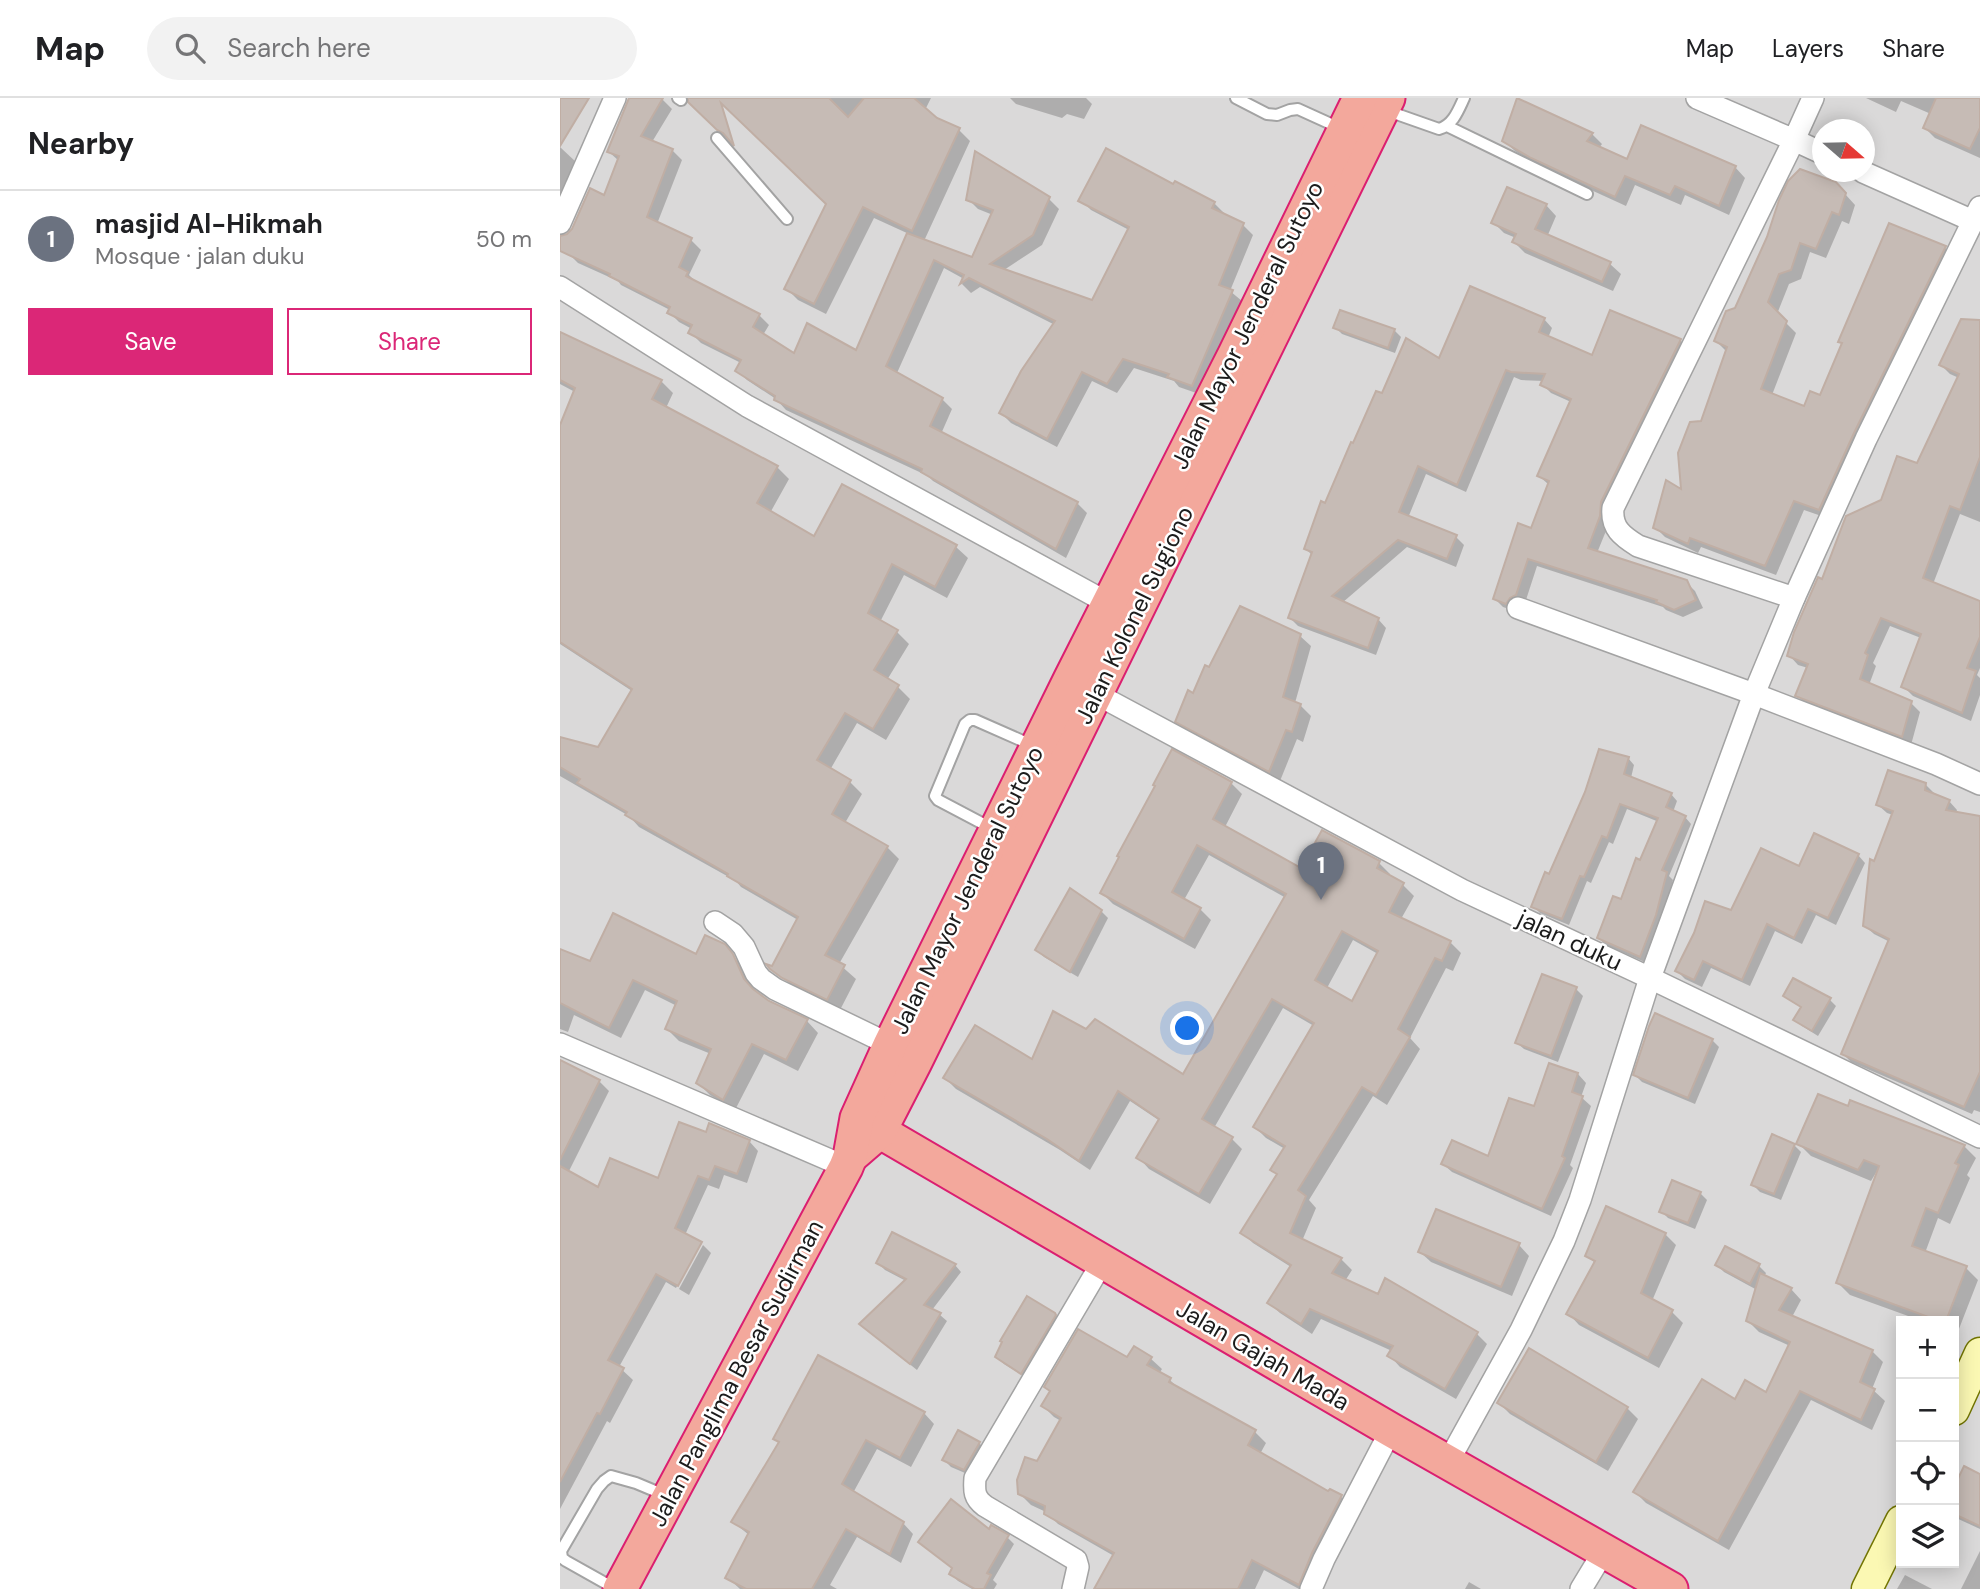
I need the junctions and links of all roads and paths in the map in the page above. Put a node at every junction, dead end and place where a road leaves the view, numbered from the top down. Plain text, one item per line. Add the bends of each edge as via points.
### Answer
1 (615, 98) edge
2 (1236, 98) edge
3 (1464, 98) edge
4 (1697, 98) edge
5 (1813, 98) edge
6 (1377, 102) edge
7 (1447, 126) junction
8 (1344, 130) junction
9 (717, 138) dead end
10 (1794, 140) junction
11 (1812, 148) edge
12 (1875, 176) edge
13 (1587, 194) dead end
14 (1976, 214) edge
15 (787, 219) dead end
16 (560, 223) edge
17 (560, 287) edge
18 (1794, 598) junction
19 (1518, 607) dead end
20 (1121, 610) junction
21 (1083, 687) junction
22 (1754, 694) junction
23 (1037, 747) junction
24 (1980, 784) edge
25 (996, 830) junction
26 (715, 922) dead end
27 (1650, 978) junction
28 (560, 1044) edge
29 (904, 1051) junction
30 (868, 1125) junction
31 (1980, 1137) edge
32 (848, 1162) junction
33 (1103, 1261) junction
34 (1980, 1353) edge
35 (1959, 1399) edge
36 (1391, 1430) junction
37 (1448, 1462) junction
38 (670, 1497) junction
39 (1896, 1531) edge
40 (1604, 1551) junction
41 (618, 1589) edge
42 (1073, 1589) edge
43 (1311, 1589) edge
44 (1581, 1589) edge
45 (1671, 1589) edge
46 (1867, 1589) edge

1 - 16 street
2 - 8 lane via 1272,115 1298,109
3 - 7 lane
4 - 10 street
5 - 10 street
6 - 7 lane via 1439,129
6 - 8 highway, Jalan Mayor Jenderal Sutoyo
6 - 20 highway, Jalan Kolonel Sugiono
7 - 13 lane
8 - 20 highway, Jalan Mayor Jenderal Sutoyo via 1234,354
9 - 15 lane
10 - 11 street
10 - 18 street via 1612,518 1616,528 1638,546
12 - 14 street
14 - 18 street
17 - 20 street via 747,406
18 - 22 street
19 - 22 street
20 - 21 highway, Jalan Mayor Jenderal Sutoyo
21 - 23 highway, Jalan Mayor Jenderal Sutoyo
21 - 27 street, jalan duku via 1462,890
21 - 29 highway, Jalan Kolonel Sugiono
22 - 24 street
22 - 27 street
23 - 25 highway, Jalan Mayor Jenderal Sutoyo
23 - 25 lane via 975,720 965,724 935,796
25 - 29 highway, Jalan Mayor Jenderal Sutoyo
26 - 29 street via 733,934 756,973 775,989
27 - 31 street, jalan duku
27 - 37 street via 1564,1241 1521,1331
28 - 32 street
29 - 30 highway, Jalan Mayor Jenderal Sutoyo
30 - 32 highway, Jalan Panglima Besar Sudirman
30 - 33 highway, Jalan Gajah Mada
32 - 38 highway, Jalan Panglima Besar Sudirman
33 - 36 highway, Jalan Gajah Mada
33 - 42 street via 975,1478 977,1500 1076,1560 1079,1567
34 - 35 main road
36 - 37 highway, Jalan Gajah Mada
36 - 43 street
37 - 40 highway, Jalan Gajah Mada
38 - 41 highway, Jalan Panglima Besar Sudirman
38 - 41 lane via 611,1476 597,1489 561,1551 566,1561
39 - 46 main road
40 - 44 street
40 - 45 highway, Jalan Gajah Mada

